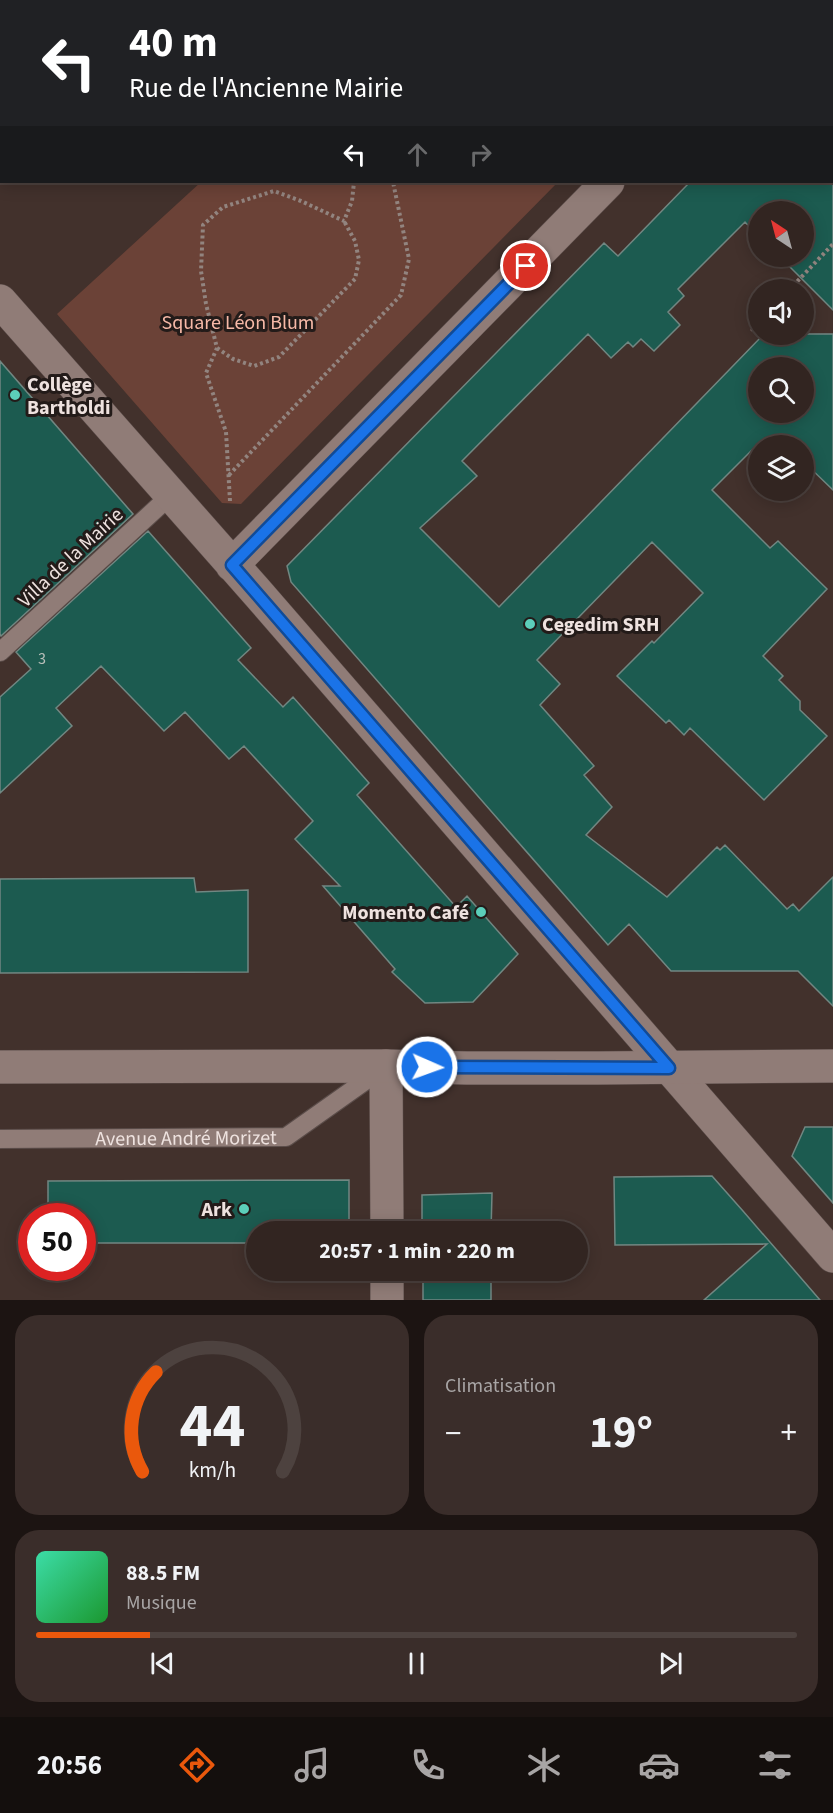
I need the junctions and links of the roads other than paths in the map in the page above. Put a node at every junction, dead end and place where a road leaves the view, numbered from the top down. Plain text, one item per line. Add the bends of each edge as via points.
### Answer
1 (607, 183) edge
2 (0, 301) edge
3 (171, 495) junction
4 (232, 565) junction
5 (0, 652) edge
6 (386, 1066) junction
7 (833, 1066) edge
8 (0, 1067) edge
9 (669, 1068) junction
10 (0, 1139) edge
11 (387, 1221) edge
12 (833, 1256) edge
13 (387, 1281) edge
14 (387, 1300) edge

1 - 4 street
2 - 3 street
3 - 4 street
3 - 5 lane, Villa de la Mairie
4 - 9 street
6 - 8 street
6 - 9 street
6 - 10 lane, Avenue André Morizet via 286,1137
6 - 11 street
7 - 9 street
9 - 12 street
13 - 14 street

